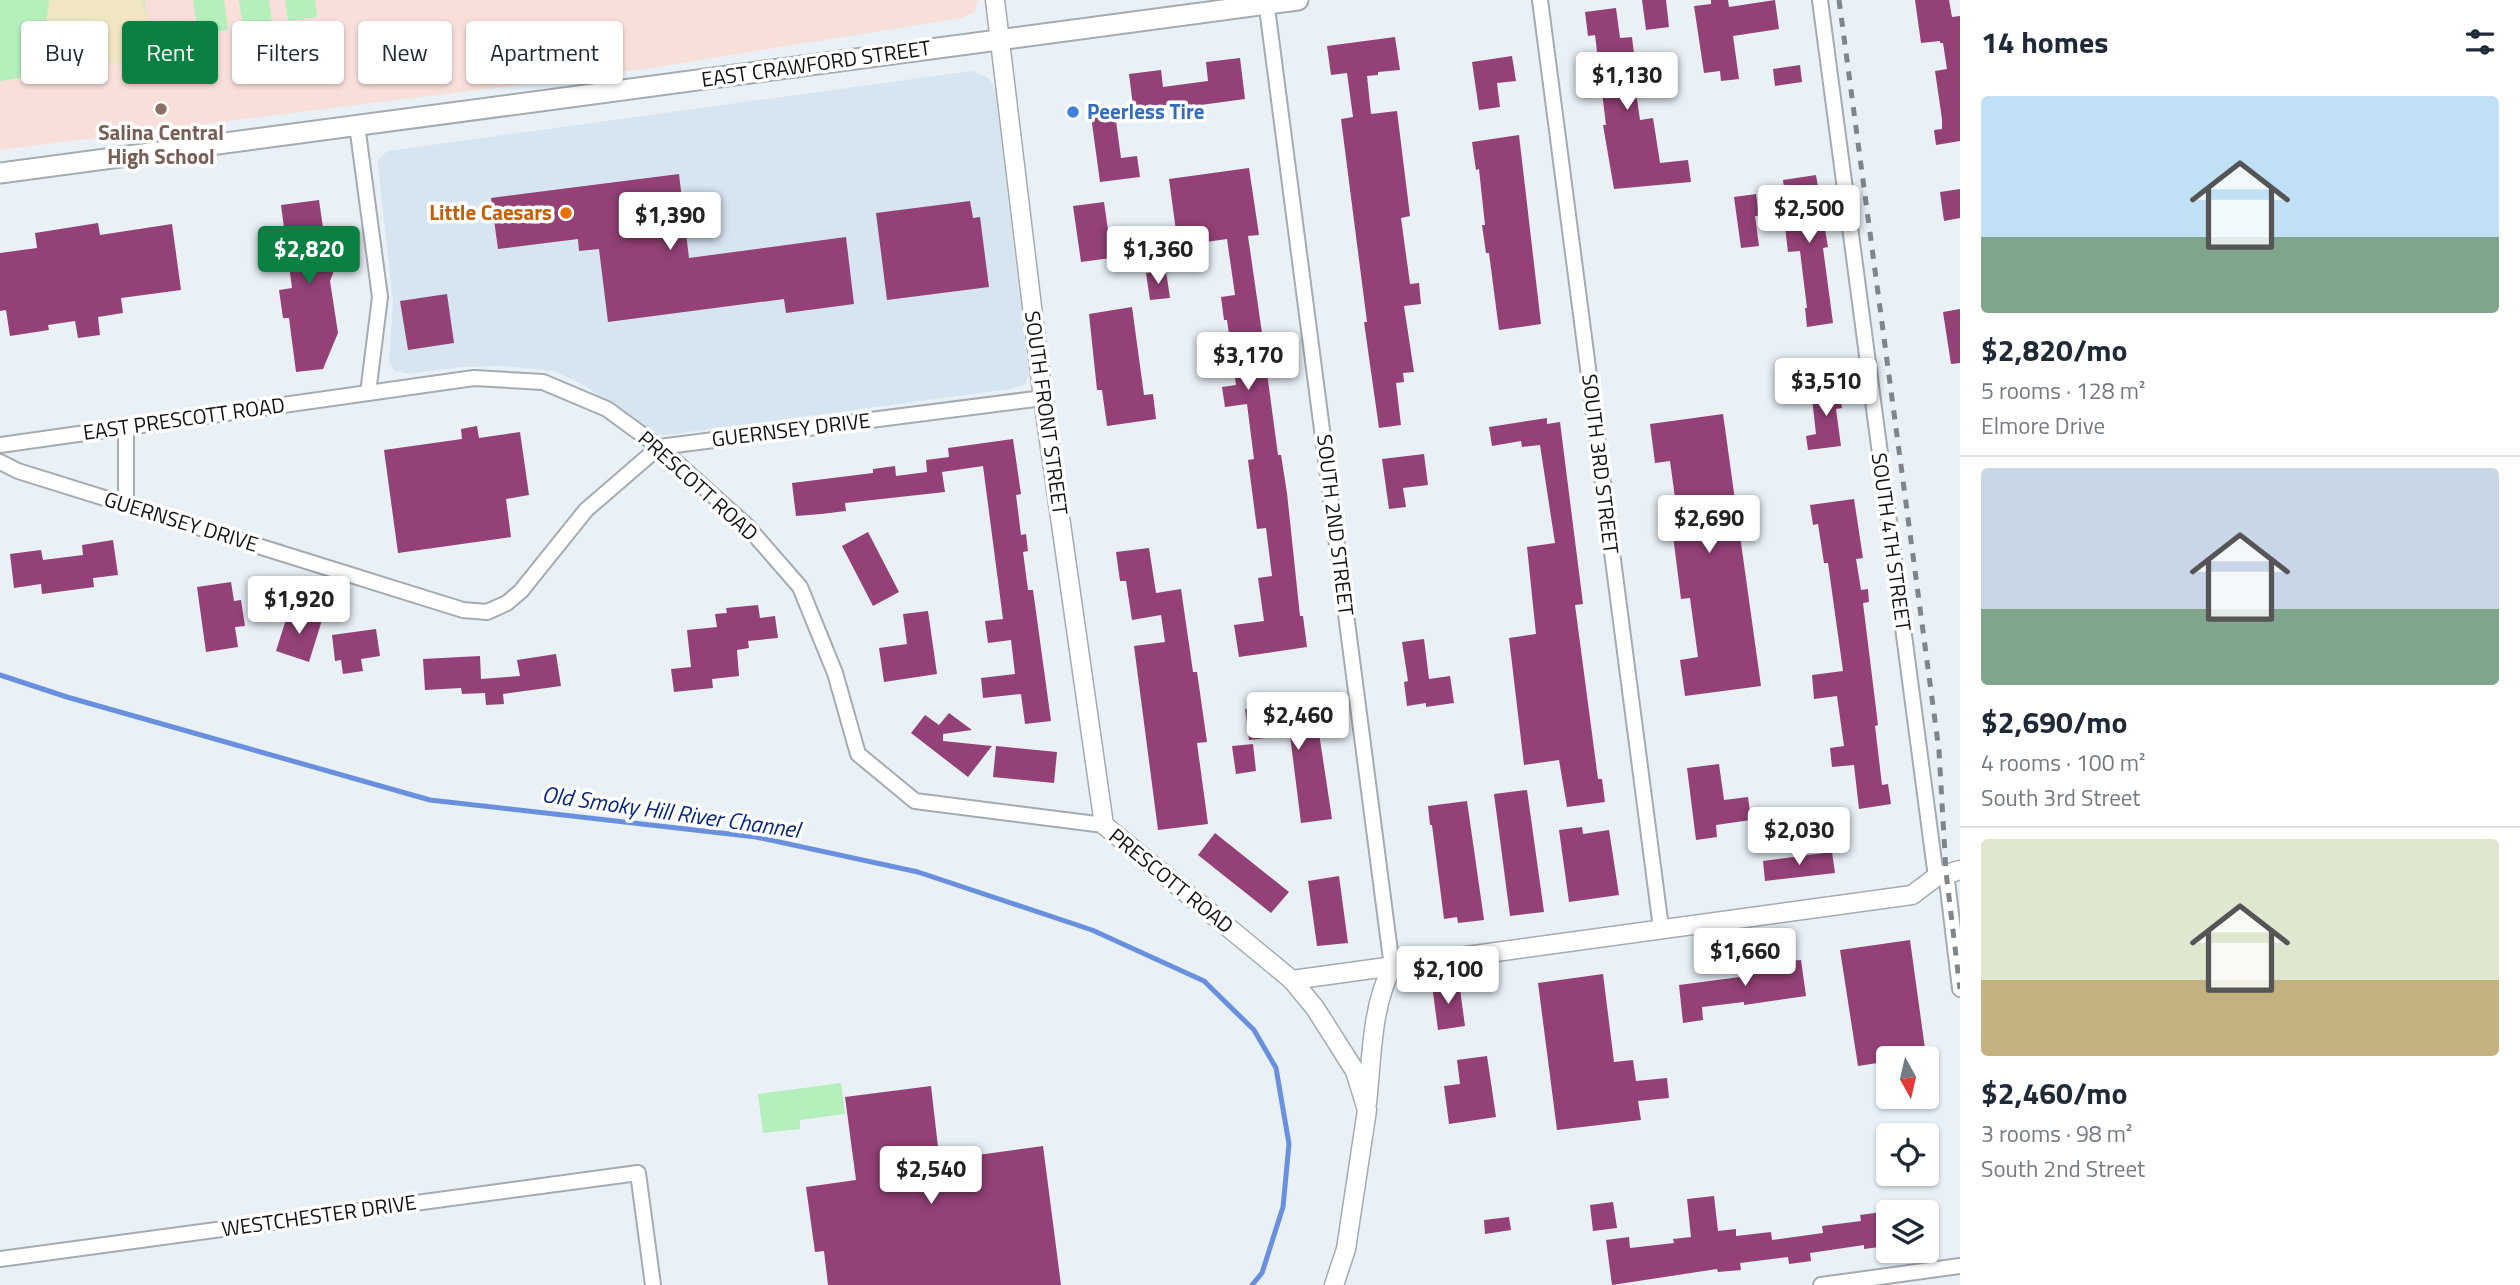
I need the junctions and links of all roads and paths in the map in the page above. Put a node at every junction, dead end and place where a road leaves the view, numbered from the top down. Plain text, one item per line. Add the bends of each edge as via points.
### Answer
1 (995, 0) edge
2 (1298, 0) edge
3 (1540, 0) edge
4 (1819, 0) edge
5 (1267, 2) edge
6 (1000, 40) junction
7 (357, 125) junction
8 (0, 173) edge
9 (368, 393) junction
10 (1043, 398) junction
11 (126, 426) junction
12 (0, 445) edge
13 (659, 447) junction
14 (0, 462) edge
15 (126, 505) junction
16 (1104, 825) junction
17 (1947, 873) edge
18 (1661, 928) junction
19 (1392, 967) junction
20 (1292, 980) junction
21 (1960, 989) edge
22 (1367, 1110) junction
23 (0, 1259) edge
24 (1960, 1266) edge
25 (653, 1285) edge
26 (1334, 1285) edge
27 (1821, 1285) edge

1 - 6 street, SOUTH FRONT STREET
2 - 5 main road, EAST CRAWFORD STREET
3 - 18 street, SOUTH 3RD STREET
4 - 17 street, SOUTH 4TH STREET
5 - 6 main road, EAST CRAWFORD STREET
5 - 19 street, SOUTH 2ND STREET
6 - 7 main road, EAST CRAWFORD STREET
6 - 10 street, SOUTH FRONT STREET
7 - 8 main road, EAST CRAWFORD STREET
7 - 9 street via 380,297
9 - 11 street, EAST PRESCOTT ROAD
9 - 13 street, PRESCOTT ROAD via 474,378 543,382 607,409
10 - 13 street, GUERNSEY DRIVE
10 - 16 street, SOUTH FRONT STREET
11 - 12 street, EAST PRESCOTT ROAD
11 - 15 street
13 - 15 street, GUERNSEY DRIVE via 586,510 521,591 487,612 463,610
13 - 16 street, PRESCOTT ROAD via 746,525 800,587 835,673 858,754 915,800
14 - 15 street, GUERNSEY DRIVE
16 - 20 street, PRESCOTT ROAD
17 - 18 street via 1912,895
17 - 21 street, SOUTH 4TH STREET
18 - 19 street
19 - 20 street
19 - 22 street via 1378,1004
20 - 22 street, PRESCOTT ROAD via 1355,1072
22 - 26 street via 1346,1250
23 - 25 street, WESTCHESTER DRIVE via 638,1173
24 - 27 street

